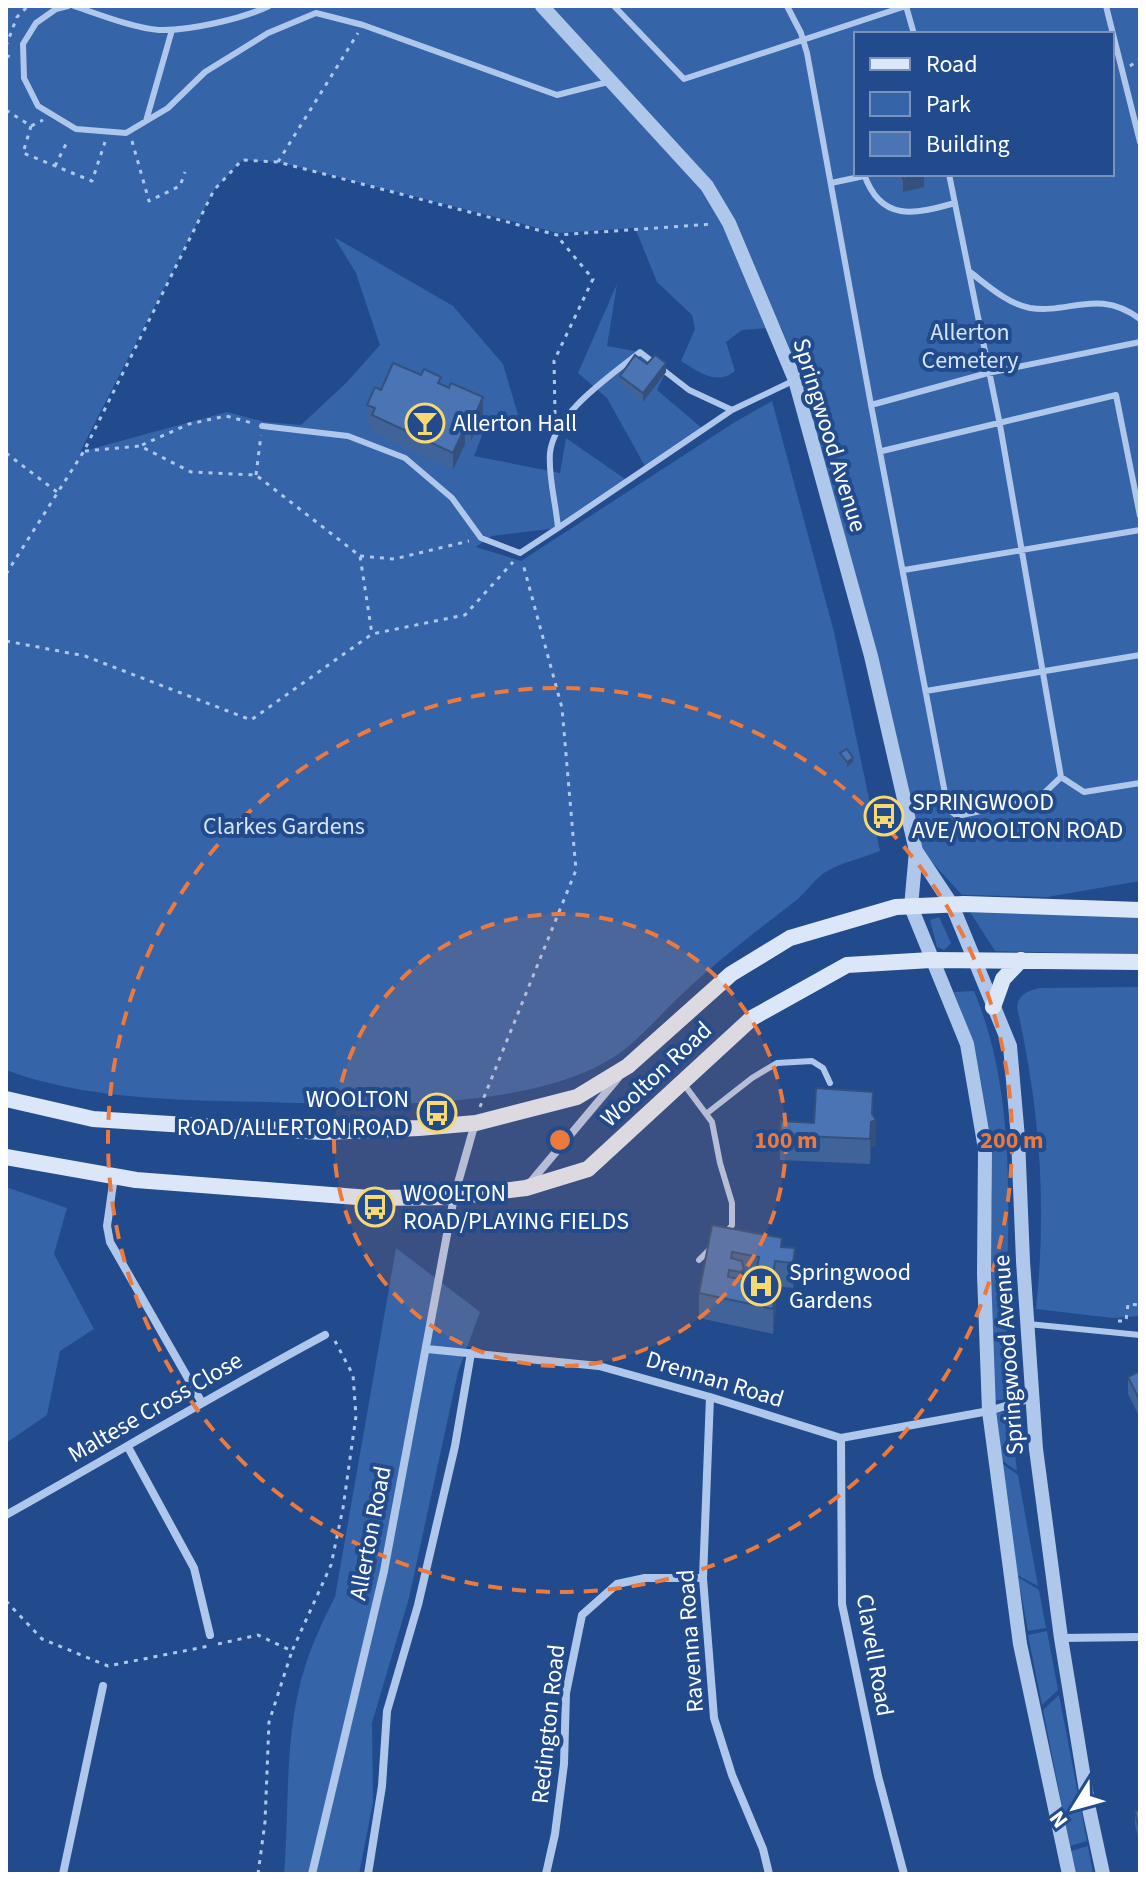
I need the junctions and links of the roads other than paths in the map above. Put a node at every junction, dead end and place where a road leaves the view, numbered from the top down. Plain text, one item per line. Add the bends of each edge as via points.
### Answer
1 (68, 6) edge
2 (74, 6) edge
3 (269, 6) edge
4 (542, 6) edge
5 (614, 6) edge
6 (787, 6) edge
7 (1106, 6) edge
8 (172, 30) junction
9 (913, 32) edge
10 (1112, 32) edge
11 (1114, 38) edge
12 (804, 41) junction
13 (612, 81) junction
14 (146, 121) junction
15 (1140, 142) edge
16 (860, 176) edge
17 (865, 176) edge
18 (949, 176) edge
19 (831, 183) junction
20 (955, 203) junction
21 (969, 272) junction
22 (1140, 319) edge
23 (1140, 342) edge
24 (988, 373) junction
25 (795, 380) junction
26 (871, 405) junction
27 (732, 410) junction
28 (1000, 425) junction
29 (262, 426) road end
30 (882, 451) junction
31 (1140, 516) edge
32 (558, 528) junction
33 (1140, 530) edge
34 (1020, 550) junction
35 (904, 570) junction
36 (1140, 655) edge
37 (1042, 673) junction
38 (926, 691) junction
39 (1061, 777) junction
40 (1140, 783) edge
41 (916, 851) junction
42 (952, 905) junction
43 (911, 907) junction
44 (1140, 910) edge
45 (972, 959) junction
46 (931, 960) junction
47 (1021, 960) junction
48 (1140, 962) edge
49 (993, 1007) junction
50 (628, 1066) junction
51 (683, 1083) junction
52 (830, 1083) dead end
53 (6, 1099) edge
54 (706, 1114) junction
55 (476, 1123) junction
56 (6, 1157) edge
57 (115, 1176) junction
58 (526, 1188) junction
59 (454, 1197) junction
60 (699, 1260) dead end
61 (1027, 1324) junction
62 (325, 1335) road end
63 (1140, 1335) edge
64 (427, 1349) junction
65 (471, 1353) junction
66 (710, 1397) junction
67 (1032, 1398) junction
68 (201, 1401) junction
69 (989, 1411) junction
70 (841, 1438) junction
71 (128, 1447) junction
72 (6, 1515) edge
73 (703, 1578) junction
74 (210, 1635) road end
75 (1140, 1637) edge
76 (1061, 1638) junction
77 (103, 1686) dead end
78 (63, 1874) edge
79 (312, 1874) edge
80 (368, 1874) edge
81 (546, 1874) edge
82 (769, 1874) edge
83 (904, 1874) edge
84 (1069, 1874) edge
85 (1103, 1874) edge

1 - 14 lane via 36,23 23,44 24,78 38,106 76,129 129,131
2 - 8 lane via 155,30
3 - 8 lane
4 - 13 street, Springwood Avenue
5 - 12 lane via 684,79
6 - 12 lane
7 - 10 lane
8 - 14 lane
9 - 12 lane via 906,6
11 - 15 lane
12 - 19 lane
13 - 14 lane via 557,95 316,13 268,33 205,72 168,108
13 - 25 street, Springwood Avenue via 707,186 729,223
16 - 19 lane
17 - 20 lane via 879,199 898,211 917,213
18 - 20 lane
19 - 26 lane
20 - 21 lane
21 - 22 lane via 1027,307 1108,304
21 - 24 lane
23 - 24 lane
24 - 26 lane
24 - 28 lane
25 - 27 lane
25 - 41 street, Springwood Avenue via 871,656
26 - 30 lane
27 - 32 lane
27 - 32 lane via 689,390 640,352 556,430 550,453
28 - 30 lane
28 - 31 lane via 1116,395
28 - 34 lane
29 - 32 lane via 348,436 405,458 452,498 481,538 520,553
30 - 35 lane
33 - 34 lane
34 - 35 lane
34 - 37 lane
35 - 38 lane
36 - 37 lane
37 - 38 lane
37 - 39 lane
38 - 39 lane via 944,802 951,813 1038,799
39 - 40 lane via 1084,792
41 - 42 street, Springwood Avenue
41 - 43 street, Springwood Avenue
42 - 43 main road, Woolton Road
42 - 44 main road, Woolton Road
42 - 45 street, Springwood Avenue
43 - 46 street, Springwood Avenue
43 - 50 main road, Woolton Road via 790,938 731,974
45 - 46 main road, Woolton Road
45 - 47 main road, Woolton Road
45 - 49 street, Springwood Avenue
46 - 51 main road, Woolton Road via 847,965 752,1018
46 - 69 street, Springwood Avenue via 967,1044 985,1149
47 - 48 main road, Woolton Road
47 - 49 main road via 1003,979
49 - 61 street, Springwood Avenue via 1010,1046
50 - 55 main road, Woolton Road via 577,1097
50 - 58 street
51 - 54 lane
51 - 58 main road, Woolton Road via 588,1169
52 - 54 lane via 823,1068 812,1061 777,1063
53 - 55 main road, Woolton Road via 93,1119 201,1126 324,1132
54 - 60 lane via 732,1203 732,1225
55 - 59 street, Allerton Road
56 - 57 main road, Woolton Road
57 - 59 main road, Woolton Road via 370,1198
57 - 68 street via 107,1216 110,1242
58 - 59 main road, Woolton Road
59 - 64 street, Allerton Road
61 - 63 lane
61 - 67 street, Springwood Avenue
62 - 68 street, Maltese Cross Close
64 - 65 street, Drennan Road
64 - 79 street, Allerton Road via 384,1571
65 - 66 street, Drennan Road via 599,1366
65 - 80 street via 422,1590 387,1711
66 - 70 street, Drennan Road
66 - 73 street, Ravenna Road
67 - 69 street, Drennan Road
67 - 76 street, Springwood Avenue
68 - 71 street, Maltese Cross Close
69 - 70 street, Drennan Road
69 - 84 street, Springwood Avenue via 1020,1644
70 - 83 street, Clavell Road via 842,1604
71 - 72 street, Maltese Cross Close
71 - 74 street via 194,1568
73 - 81 street, Redington Road via 645,1578 617,1584 582,1615 566,1693 564,1764
73 - 82 street, Ravenna Road via 714,1718
75 - 76 street
76 - 85 street, Springwood Avenue
77 - 78 street

